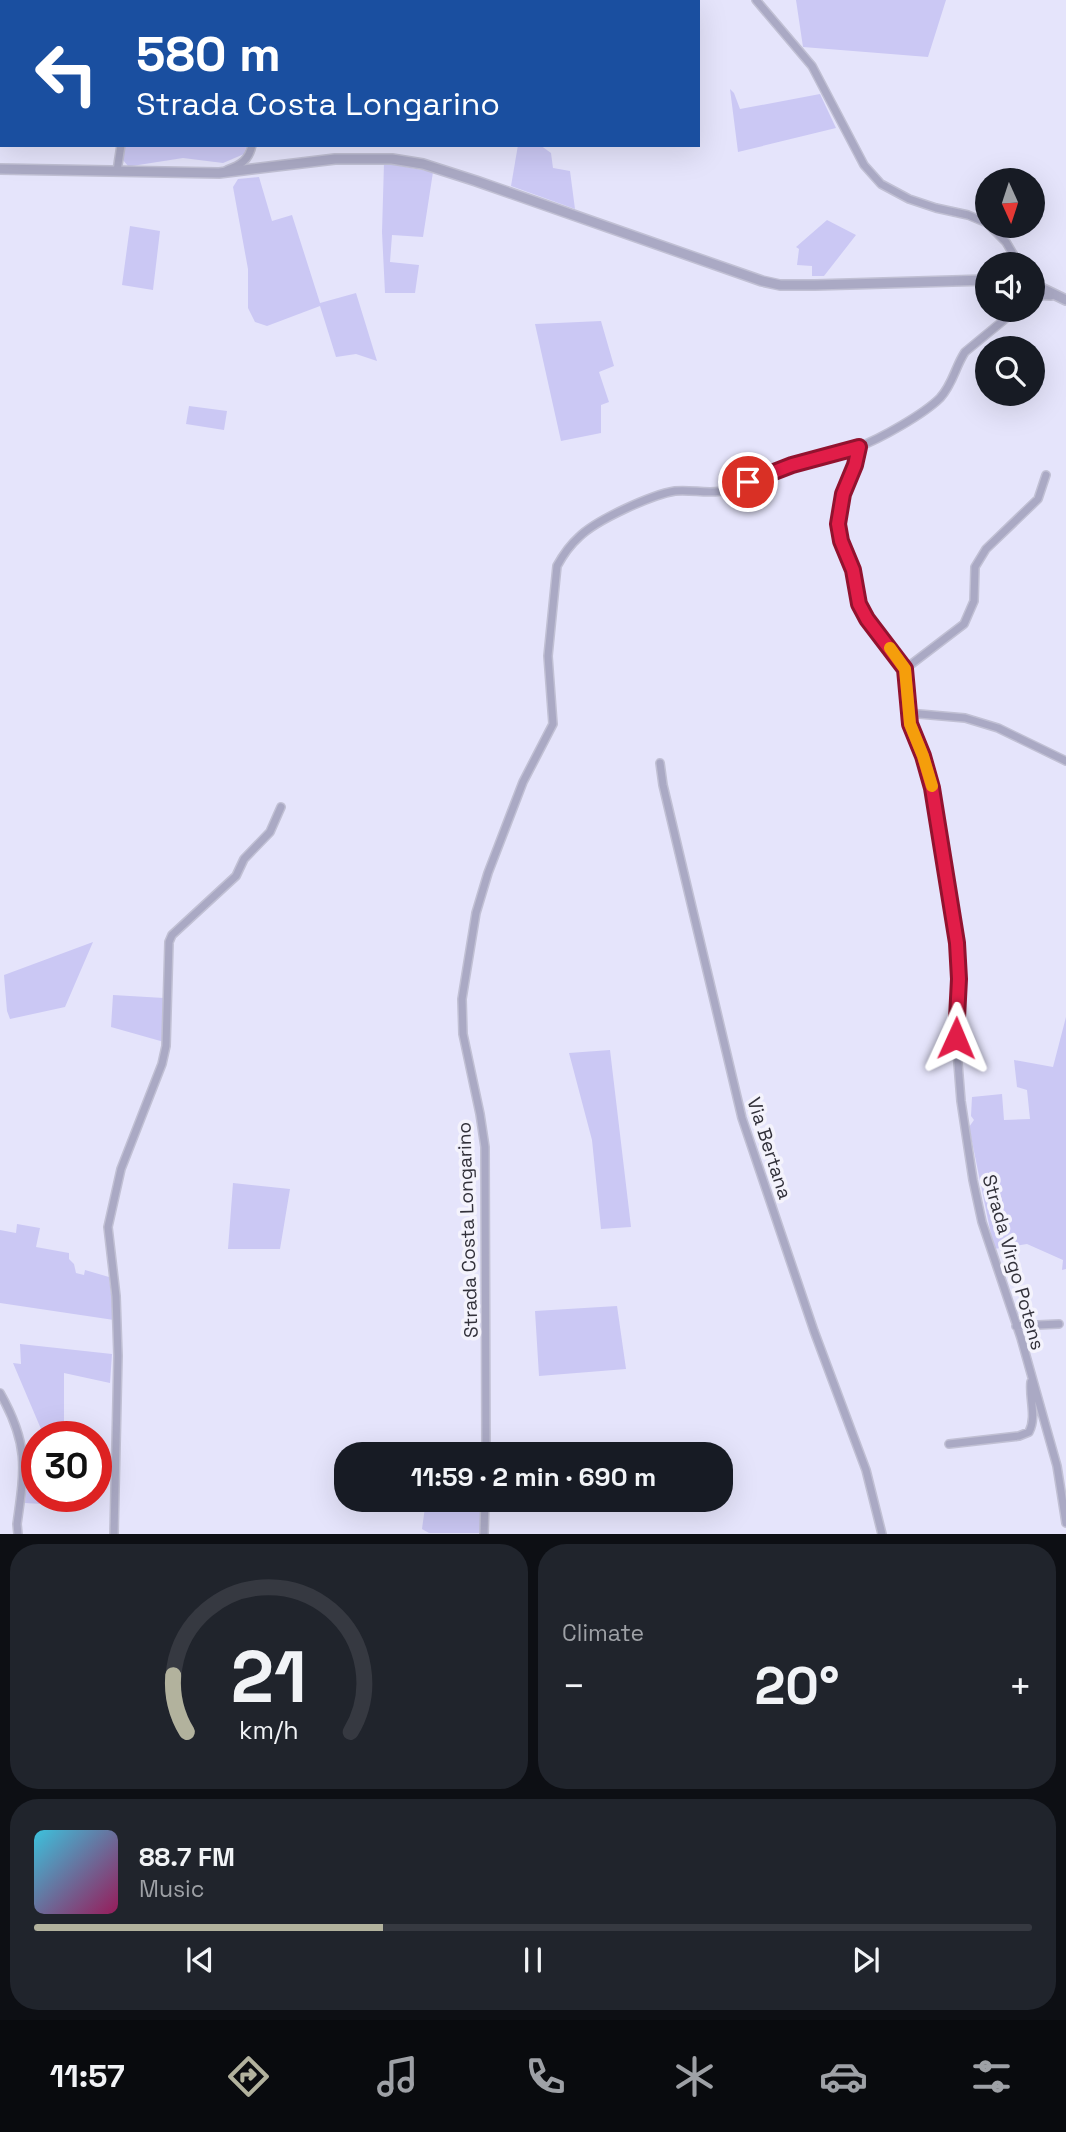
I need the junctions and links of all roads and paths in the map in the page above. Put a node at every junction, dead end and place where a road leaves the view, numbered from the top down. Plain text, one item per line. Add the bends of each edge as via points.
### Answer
1 (756, 0) edge
2 (121, 147) edge
3 (251, 147) edge
4 (0, 169) edge
5 (117, 171) junction
6 (219, 173) junction
7 (975, 218) edge
8 (975, 280) edge
9 (1045, 293) edge
10 (1066, 300) edge
11 (1001, 322) edge
12 (859, 447) junction
13 (1046, 475) dead end
14 (905, 669) junction
15 (908, 713) junction
16 (1066, 761) edge
17 (660, 763) dead end
18 (281, 807) dead end
19 (1059, 1324) dead end
20 (1016, 1326) junction
21 (1032, 1378) junction
22 (0, 1393) edge
23 (486, 1442) edge
24 (950, 1444) dead end
25 (485, 1512) edge
26 (1066, 1523) edge
27 (18, 1534) edge
28 (114, 1534) edge
29 (484, 1534) edge
30 (882, 1534) edge

1 - 7 street via 812,65 864,166 881,184 909,199
2 - 5 street
3 - 6 street via 240,165
4 - 5 street
5 - 6 street
6 - 8 street via 335,159 392,159 477,181 780,285
9 - 10 street
11 - 12 street, Strada Costa Longarino via 965,352 939,399
12 - 14 street via 840,507 841,541 853,570 859,604
12 - 23 street, Strada Costa Longarino via 792,465 727,490 674,491 651,499 581,535 558,566 548,656 553,724 523,782 488,873 476,913 462,999 463,1034 485,1147
13 - 14 street via 1038,499 986,549 975,567 974,601 964,624
14 - 15 street, Strada Virgo Potens
15 - 16 street via 987,724
15 - 20 street, Strada Virgo Potens via 932,788 957,943 956,1038 973,1180
17 - 30 street, Via Bertana via 742,1118 866,1470
18 - 28 street via 270,832 244,859 236,876 169,942 162,1064 128,1149 108,1227 118,1356
19 - 20 street
20 - 21 street, Strada Virgo Potens
21 - 24 street via 1029,1432
21 - 26 street, Strada Virgo Potens via 1057,1465
22 - 27 street via 24,1459
25 - 29 street

